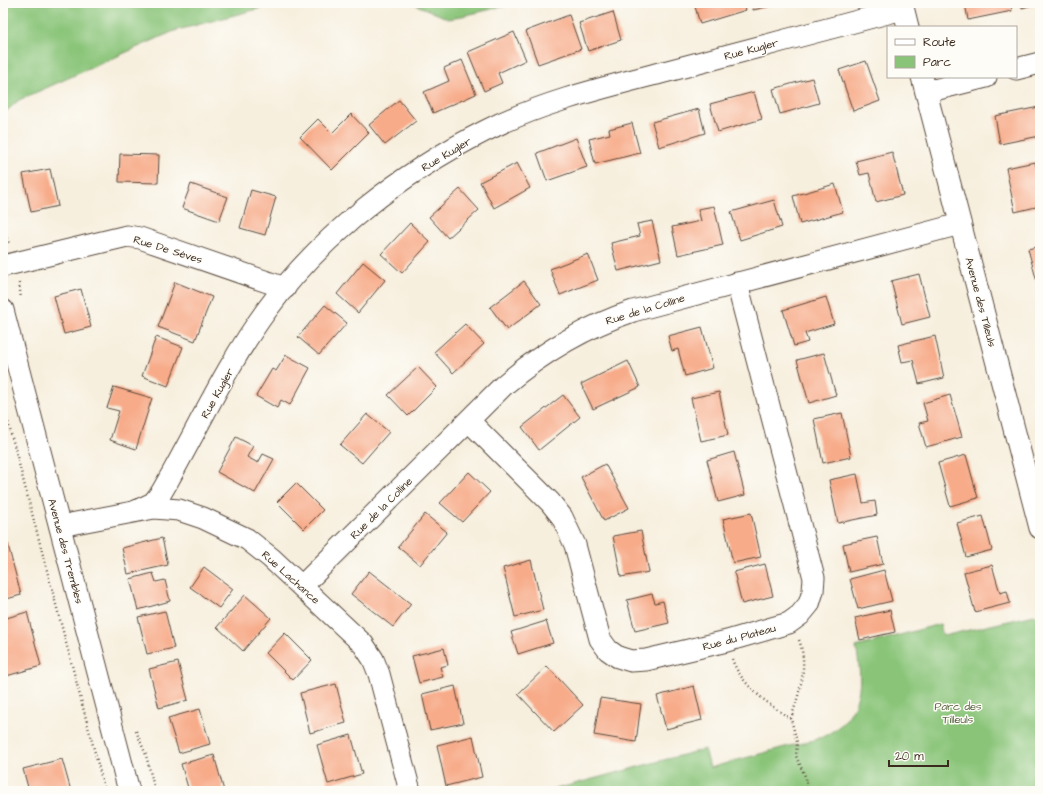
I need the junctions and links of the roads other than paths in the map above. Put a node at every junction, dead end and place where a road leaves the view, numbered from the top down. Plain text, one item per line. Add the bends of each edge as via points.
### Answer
1 (904, 13) edge
2 (1040, 63) edge
3 (1017, 69) edge
4 (978, 78) edge
5 (924, 85) edge
6 (960, 224) junction
7 (3, 266) edge
8 (736, 283) junction
9 (285, 288) junction
10 (3, 310) edge
11 (469, 420) junction
12 (136, 511) junction
13 (60, 526) junction
14 (1040, 528) edge
15 (302, 586) junction
16 (129, 791) edge
17 (410, 791) edge

1 - 9 street, Rue Kugler via 602,89 545,106 486,130 439,156 389,190 341,228
2 - 3 street
4 - 5 street
5 - 6 street, Avenue des Tilleuls
6 - 8 street, Rue de la Colline
6 - 14 street, Avenue des Tilleuls
7 - 9 street, Rue De Sèves via 127,236 140,238
8 - 11 street, Rue de la Colline via 633,311 581,332 518,373
8 - 11 street, Rue du Plateau via 814,578 809,604 789,623 646,660 631,661 613,654 600,639 575,545 562,517
9 - 12 street, Rue Kugler via 250,335 161,493 148,506
10 - 13 street, Avenue des Trembles
11 - 15 street, Rue de la Colline
12 - 13 street, Rue Lachance
12 - 15 street, Rue Lachance via 162,508 179,510 222,526 247,539
13 - 16 street, Avenue des Trembles
15 - 17 street, Rue Lachance via 363,644 373,659

